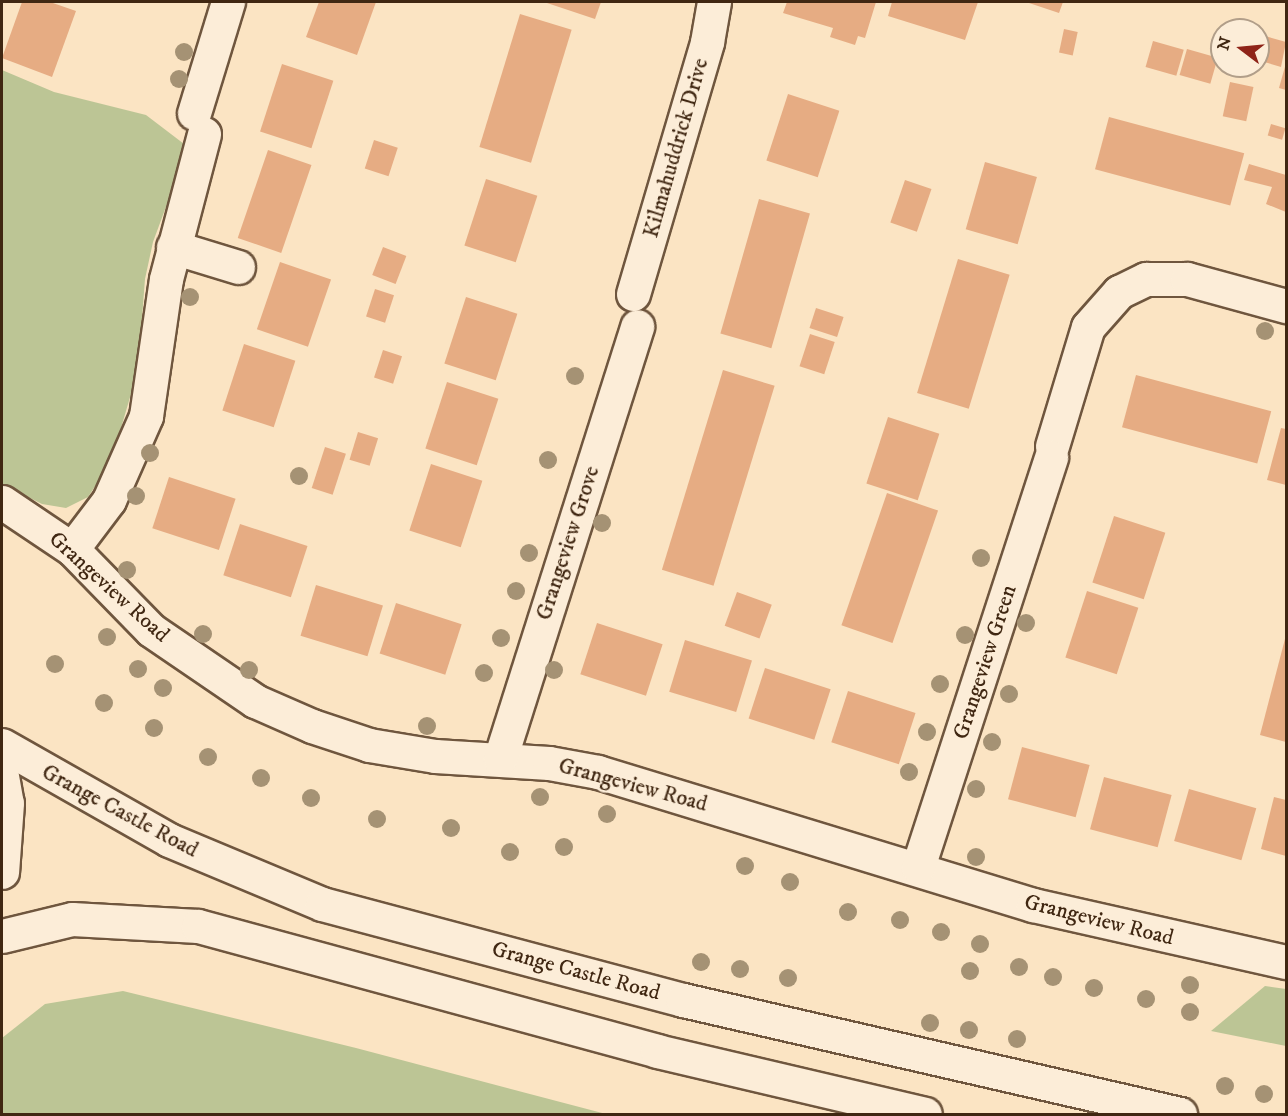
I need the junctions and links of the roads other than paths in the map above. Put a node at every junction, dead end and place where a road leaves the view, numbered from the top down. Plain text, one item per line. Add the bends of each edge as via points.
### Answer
1 (228, 2) edge
2 (714, 2) edge
3 (173, 247) junction
4 (238, 267) dead end
5 (633, 294) dead end
6 (1287, 306) edge
7 (637, 326) dead end
8 (2, 502) edge
9 (72, 549) junction
10 (2, 746) edge
11 (500, 759) junction
12 (2, 776) edge
13 (918, 867) junction
14 (2, 872) edge
15 (2, 936) edge
16 (1287, 962) edge
17 (925, 1114) edge
18 (1180, 1114) edge

1 - 3 street
2 - 5 street, Kilmahuddrick Drive via 707,42
3 - 4 street
3 - 9 street via 146,416 109,500
6 - 13 street, Grangeview Green via 1187,279 1146,279 1119,292 1088,327
7 - 11 street, Grangeview Grove
8 - 9 street, Grangeview Road
9 - 11 street, Grangeview Road via 151,630 255,701 369,745 435,756
10 - 18 street, Grange Castle Road via 169,840 322,904 695,1003
11 - 13 street, Grangeview Road via 598,772
12 - 14 street, Grange Castle Road via 7,803
13 - 16 street, Grangeview Road via 1067,914
15 - 17 street via 72,919 198,926 657,1051

